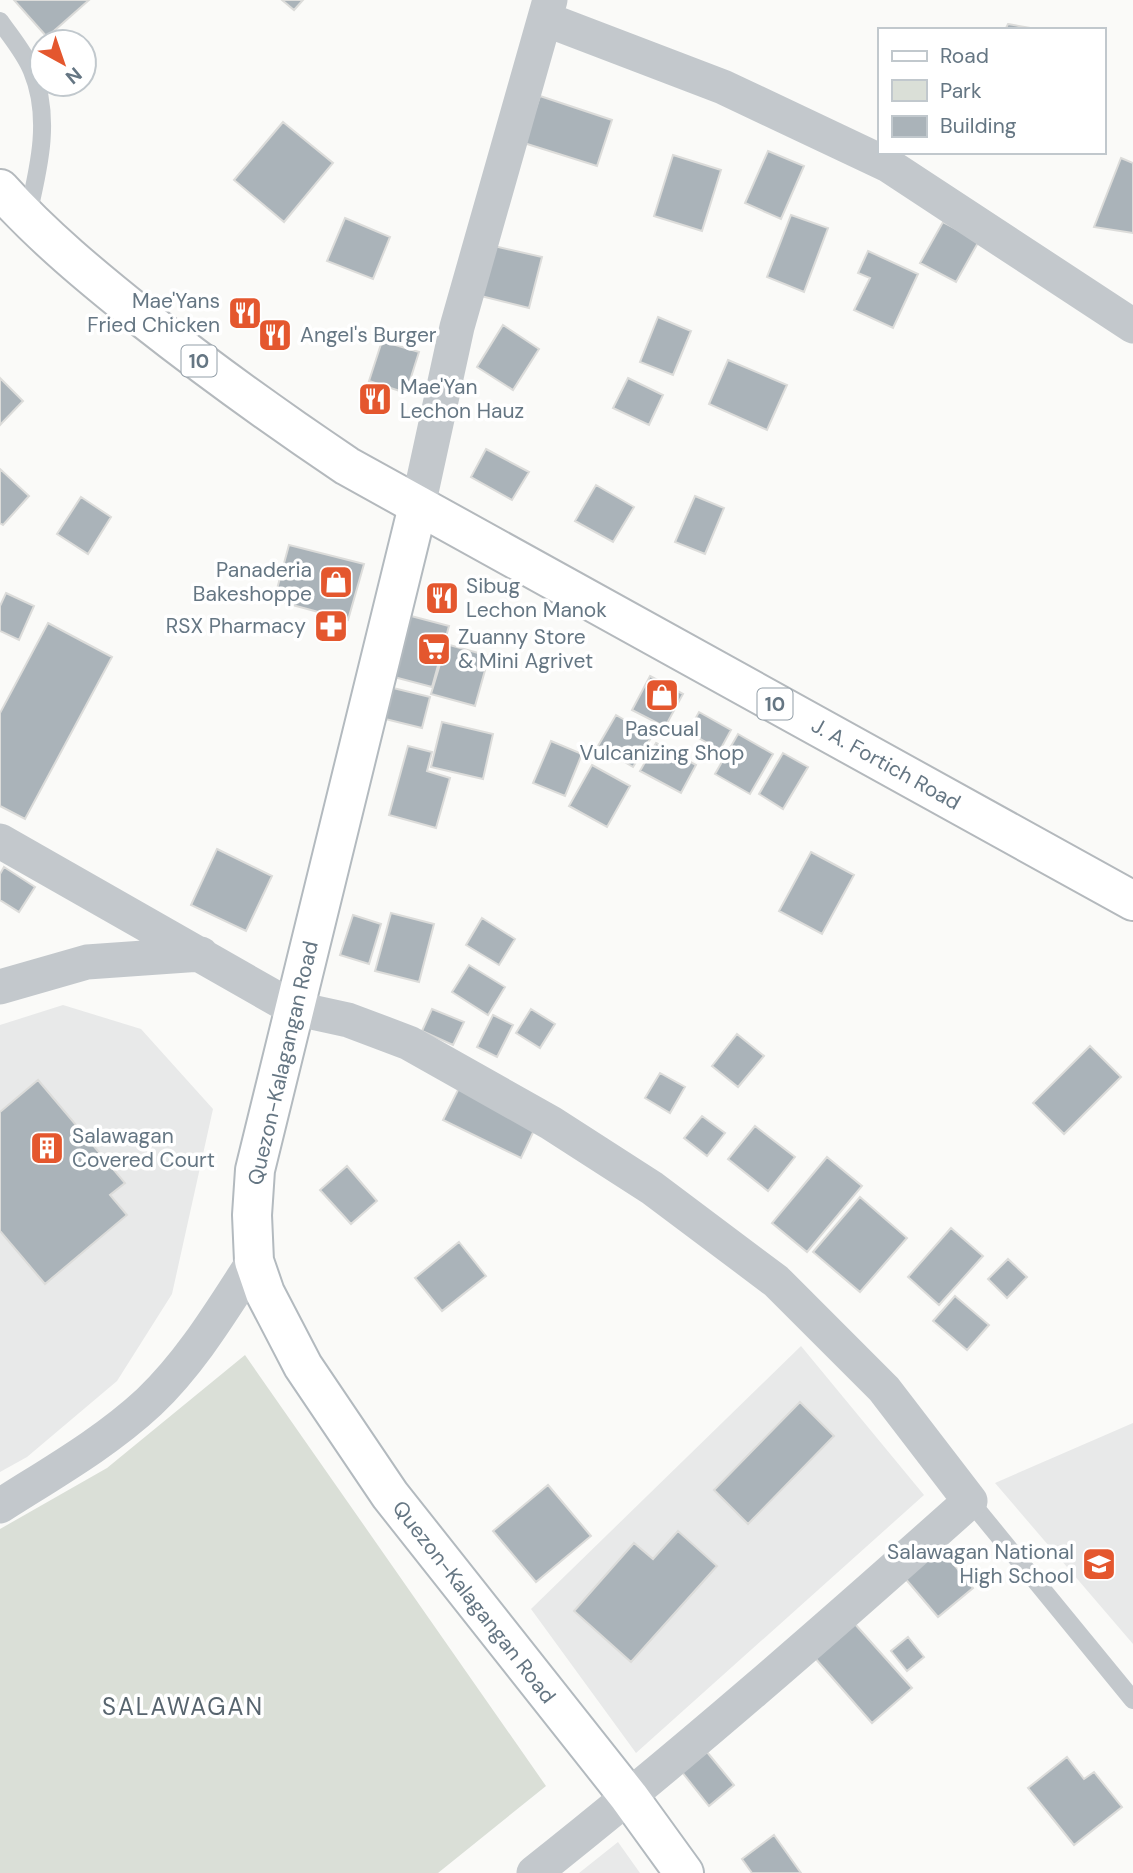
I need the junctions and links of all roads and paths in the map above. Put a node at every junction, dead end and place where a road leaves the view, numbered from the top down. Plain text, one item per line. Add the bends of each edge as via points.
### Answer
1 (547, 10) edge
2 (0, 21) edge
3 (0, 189) edge
4 (27, 219) junction
5 (1133, 326) edge
6 (418, 506) junction
7 (0, 841) edge
8 (1133, 901) edge
9 (201, 954) junction
10 (0, 986) edge
11 (293, 1008) junction
12 (254, 1261) junction
13 (970, 1501) junction
14 (0, 1506) edge
15 (1133, 1700) edge
16 (629, 1797) junction
17 (534, 1873) edge
18 (684, 1873) edge

1 - 5 street via 888,166
1 - 6 street via 457,327
2 - 4 lane via 32,70 43,109 38,168
3 - 4 main road, 10
4 - 6 main road, 10 via 108,290 271,415
6 - 8 main road, J. A. Fortich Road / 10
6 - 11 main road, Quezon-Kalagangan Road
7 - 9 street
9 - 10 street via 87,962
9 - 11 street
11 - 12 main road, Quezon-Kalagangan Road via 255,1170
11 - 13 street via 348,1020 409,1043 551,1123 652,1188 776,1281 815,1319 884,1389
12 - 14 street via 198,1346 149,1402
12 - 16 main road, Quezon-Kalagangan Road via 265,1293 303,1366 390,1495
13 - 15 lane
13 - 16 street
16 - 17 street
16 - 18 main road, Quezon-Kalagangan Road

